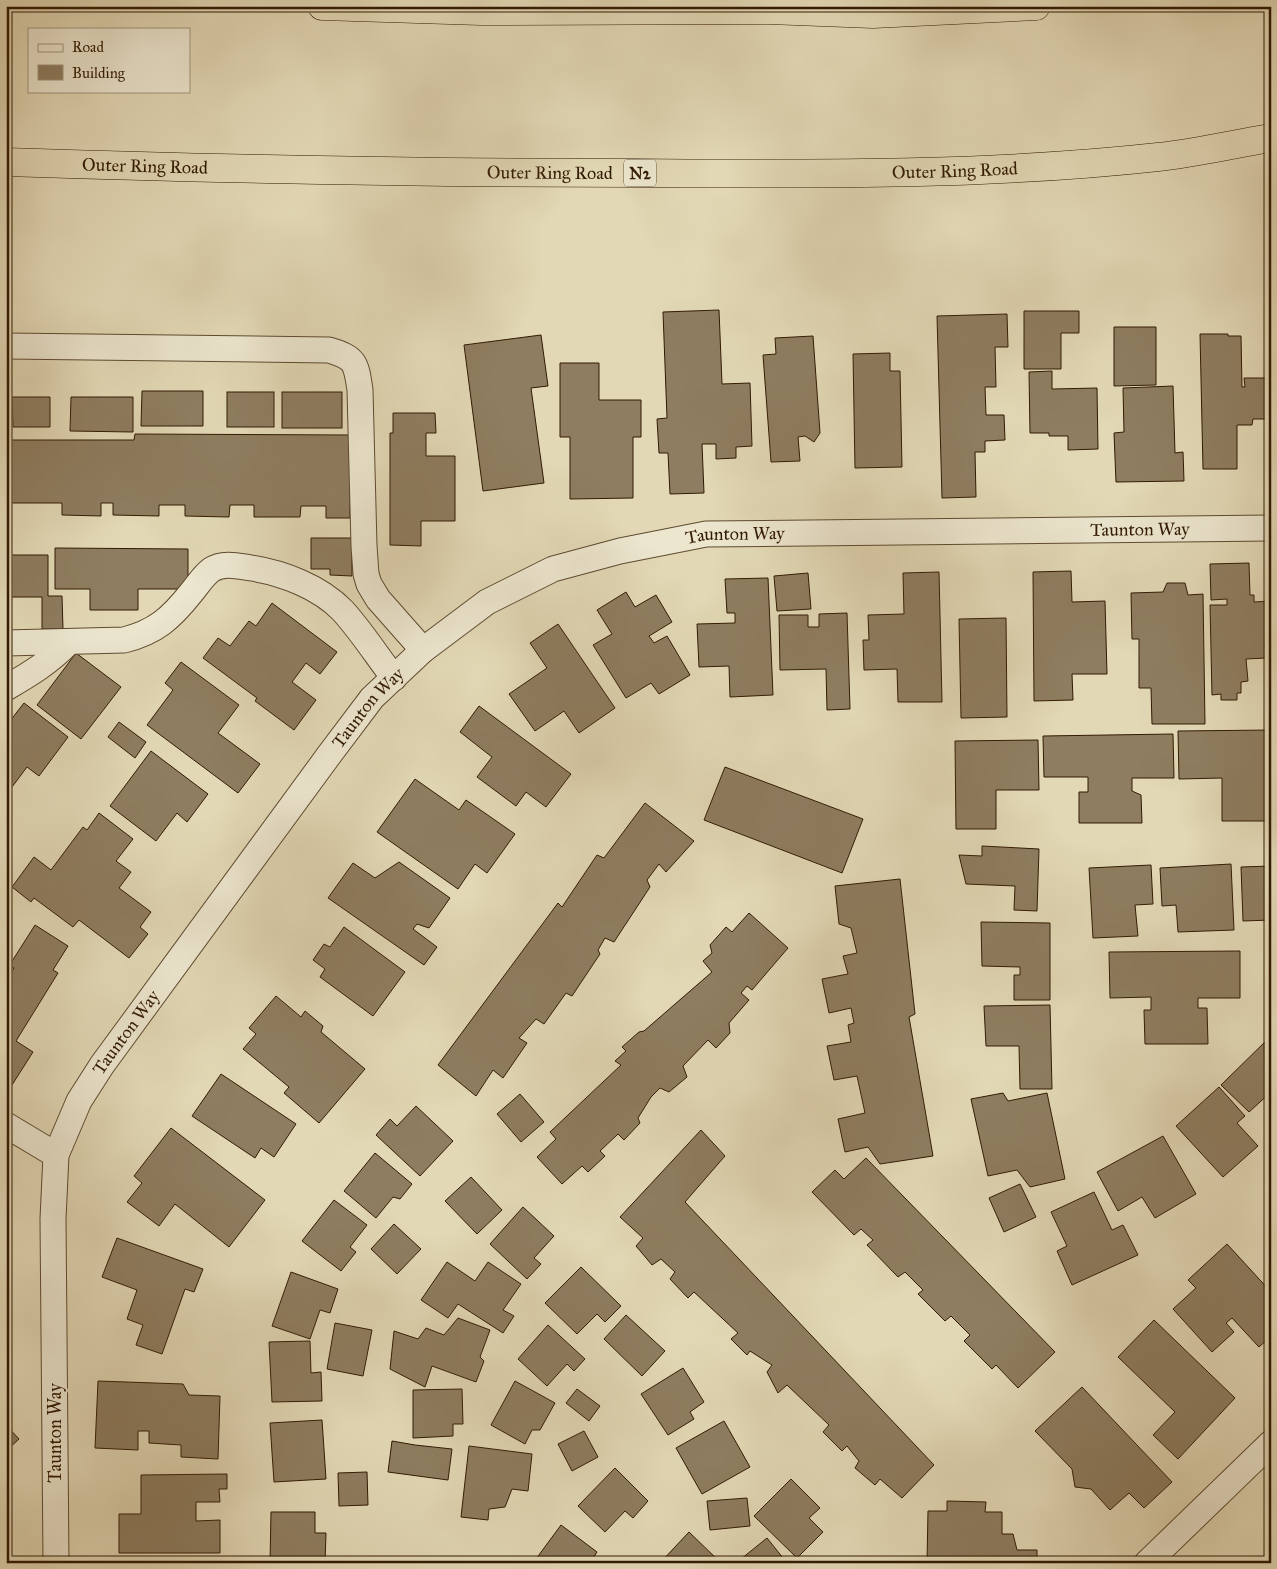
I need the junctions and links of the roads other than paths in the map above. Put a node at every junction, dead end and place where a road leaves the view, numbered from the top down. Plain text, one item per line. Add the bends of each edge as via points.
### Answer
1 (322, 6) edge
2 (1036, 6) edge
3 (1271, 138) edge
4 (6, 162) edge
5 (6, 346) edge
6 (1271, 528) edge
7 (69, 642) junction
8 (6, 643) edge
9 (423, 650) junction
10 (394, 678) junction
11 (6, 688) edge
12 (6, 1125) edge
13 (56, 1155) junction
14 (1271, 1444) edge
15 (56, 1563) edge
16 (1147, 1563) edge

1 - 2 highway via 481,11 768,10 874,14
3 - 4 highway, Outer Ring Road / N2 via 1161,156 1027,168 800,174 485,173
5 - 9 street via 329,350 347,356 354,363 360,390 364,546 369,584 378,600
6 - 9 street, Taunton Way via 706,534 620,550 553,569 487,602
7 - 8 street
7 - 10 street via 124,640 149,631 174,614 210,571 229,565 266,570 315,590 342,610
7 - 11 street via 44,665
9 - 10 street, Taunton Way
10 - 13 street, Taunton Way via 372,698 102,1065 79,1101
12 - 13 street
13 - 15 street, Taunton Way via 53,1219
14 - 16 street

